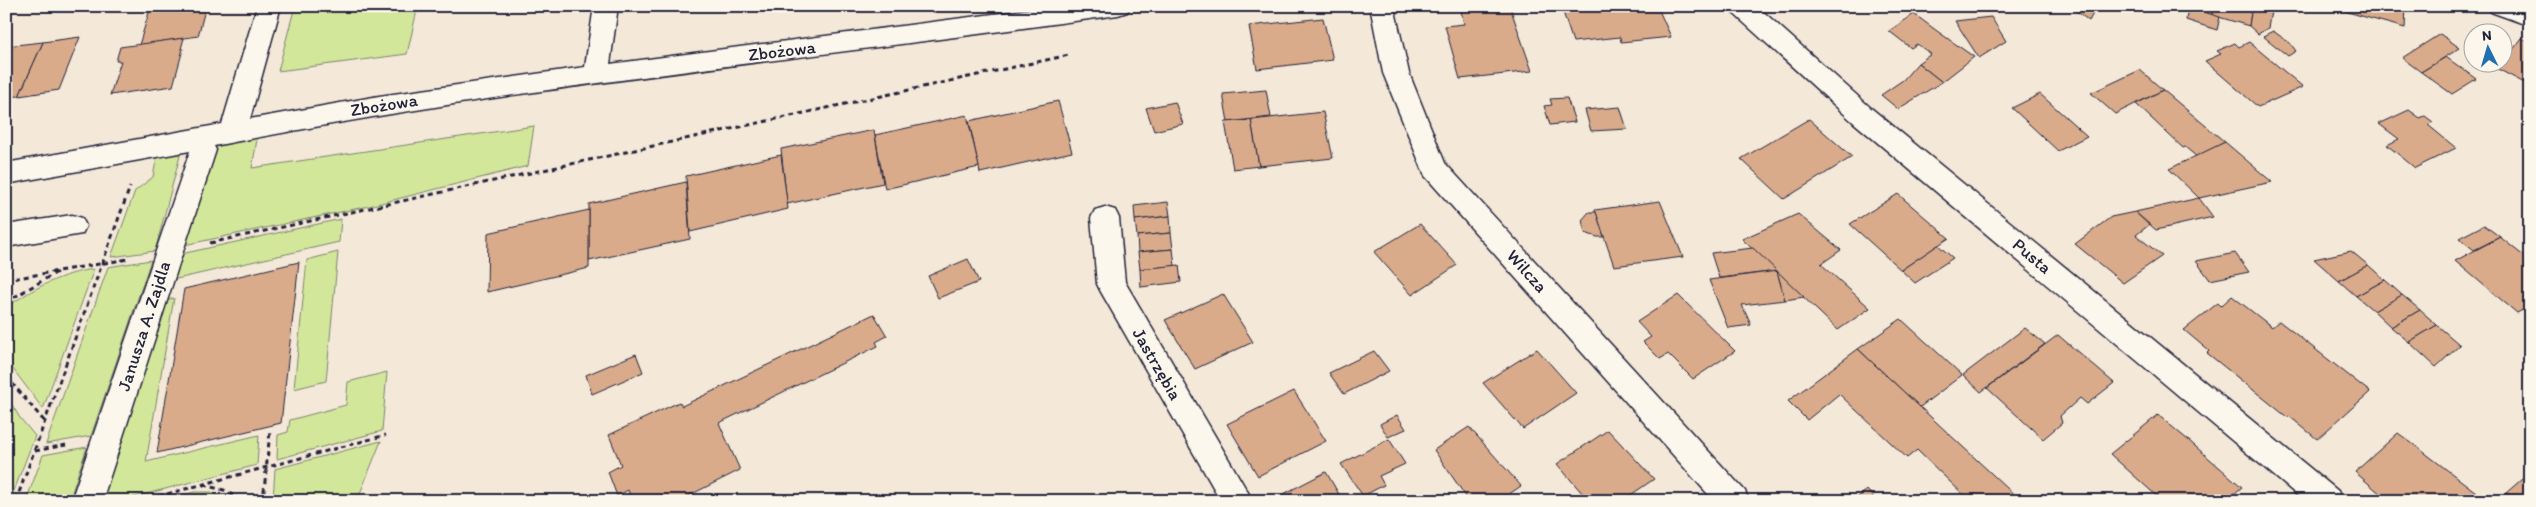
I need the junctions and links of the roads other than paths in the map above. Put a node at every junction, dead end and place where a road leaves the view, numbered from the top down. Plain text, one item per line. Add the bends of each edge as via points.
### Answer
1 (268, 6) edge
2 (606, 6) edge
3 (1118, 6) edge
4 (1382, 6) edge
5 (1741, 6) edge
6 (2500, 6) edge
7 (2530, 16) edge
8 (968, 17) edge
9 (596, 74) junction
10 (233, 132) junction
11 (203, 150) dead end
12 (6, 174) edge
13 (1105, 218) dead end
14 (72, 226) dead end
15 (6, 236) edge
16 (86, 501) edge
17 (1238, 501) edge
18 (1734, 501) edge
19 (2327, 501) edge

1 - 10 street
2 - 9 street
3 - 8 street, Zbożowa
4 - 18 street, Wilcza via 1396,73 1434,169
5 - 19 street, Pusta via 1862,115
6 - 7 street
8 - 9 street, Zbożowa
9 - 10 street, Zbożowa via 376,106
10 - 12 street, Zbożowa
11 - 16 street, Janusza A. Zajdla
13 - 17 street, Jastrzębia via 1111,284
14 - 15 street

